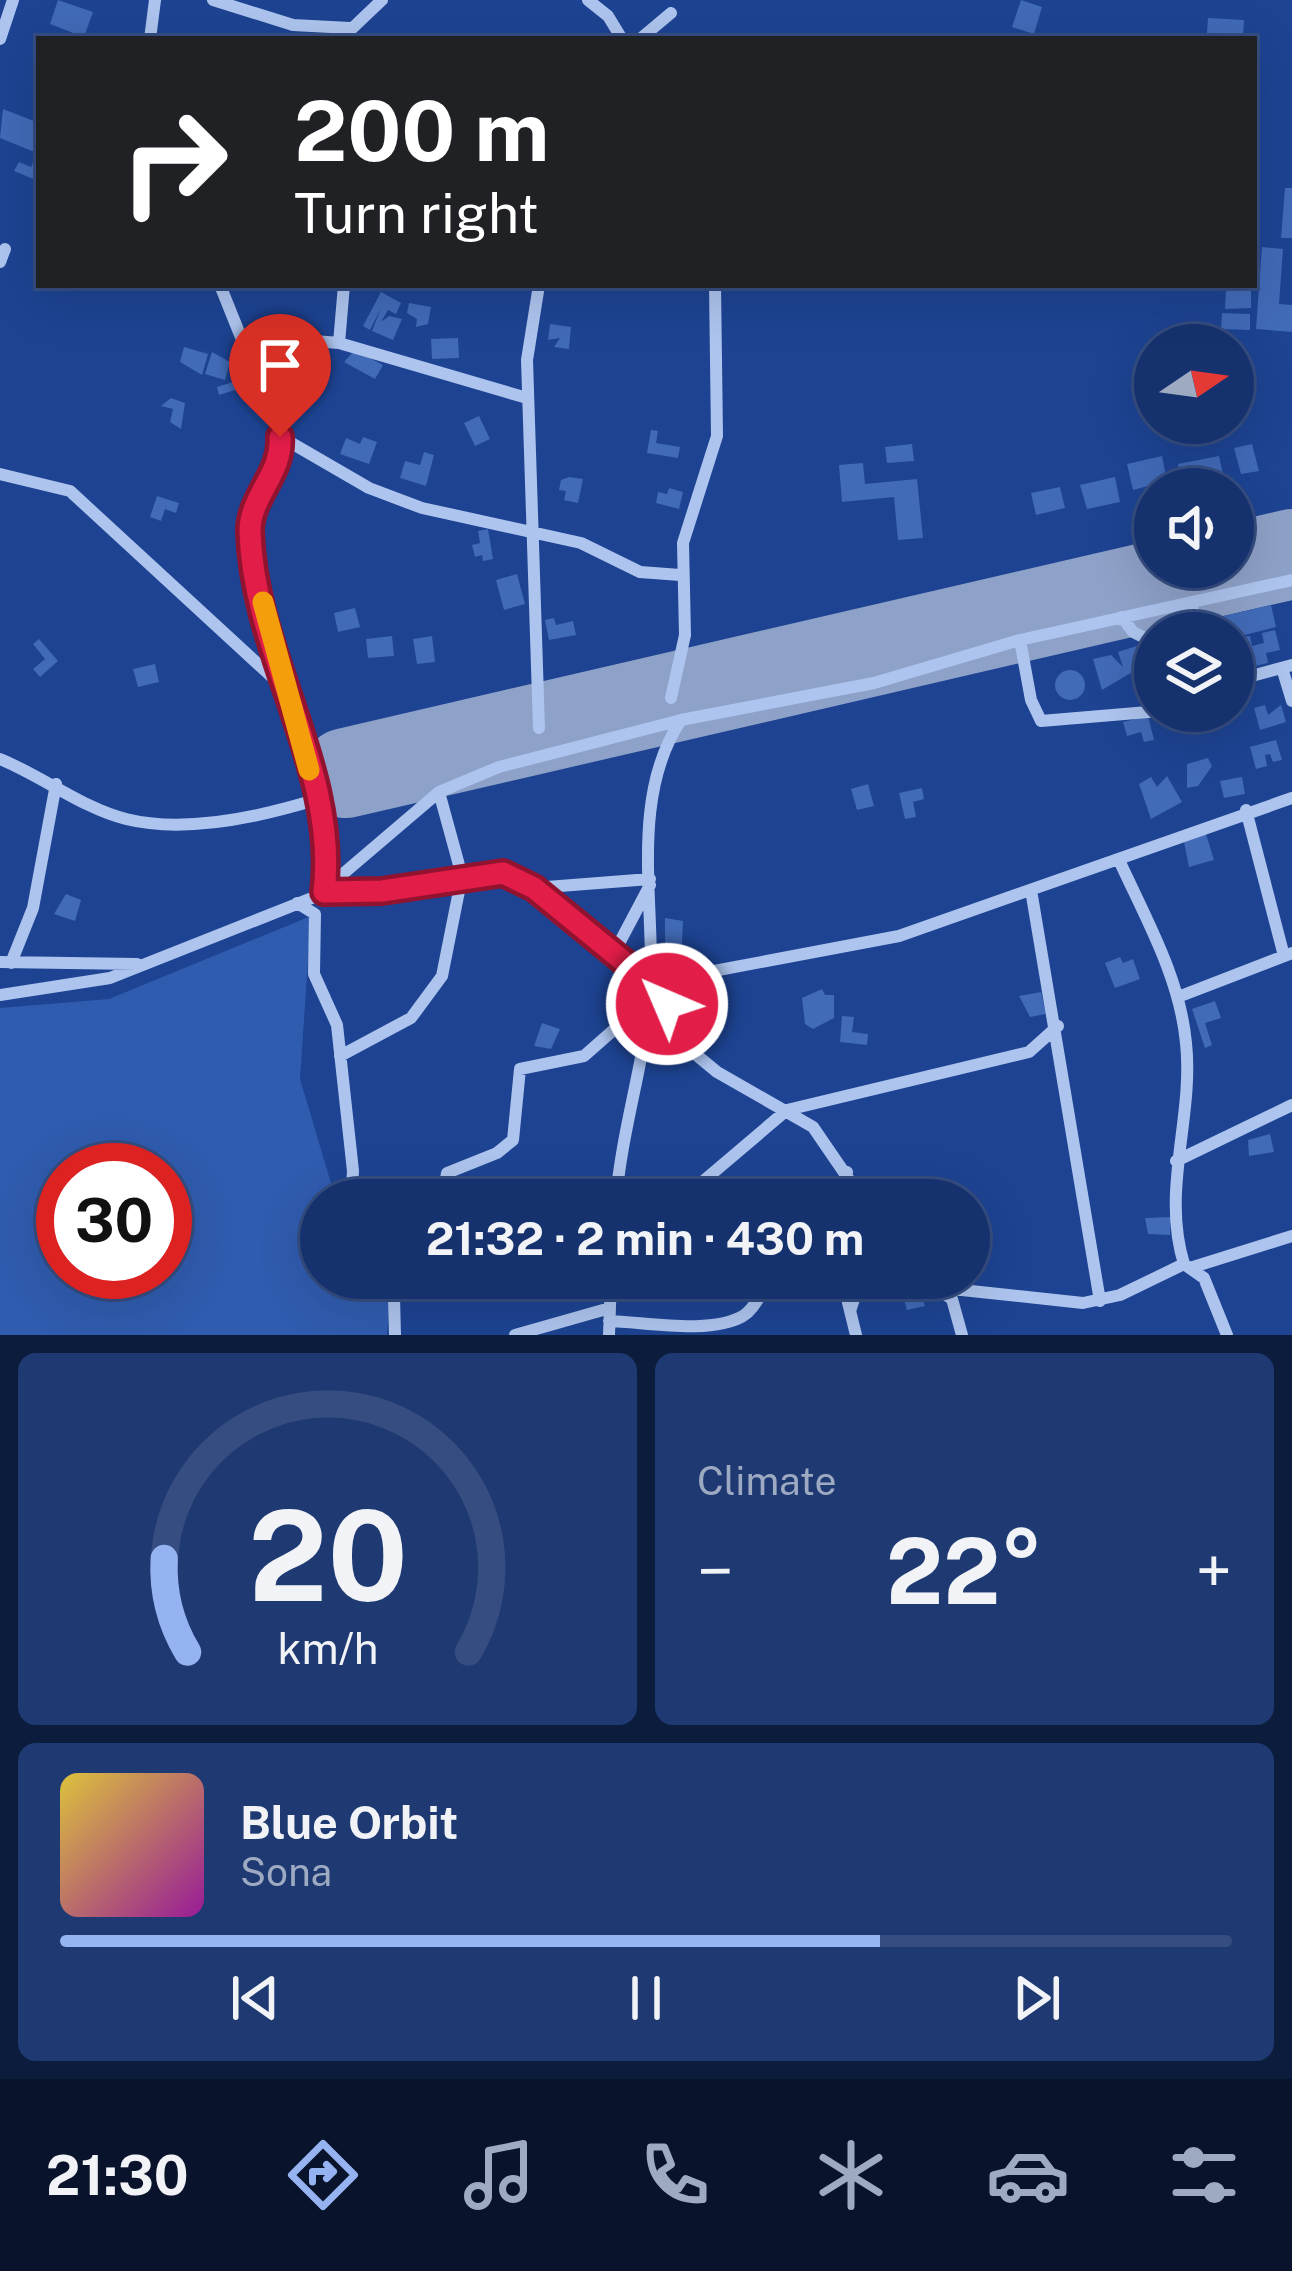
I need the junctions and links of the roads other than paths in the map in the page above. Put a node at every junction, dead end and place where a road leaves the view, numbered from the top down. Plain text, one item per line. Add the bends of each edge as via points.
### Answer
1 (13, 0) edge
2 (154, 0) edge
3 (213, 0) edge
4 (382, 0) edge
5 (588, 0) edge
6 (671, 13) dead end
7 (346, 33) edge
8 (150, 36) edge
9 (620, 36) edge
10 (644, 36) edge
11 (0, 39) edge
12 (221, 288) edge
13 (344, 288) edge
14 (538, 288) edge
15 (715, 288) edge
16 (239, 335) junction
17 (339, 344) junction
18 (527, 398) junction
19 (280, 437) junction
20 (0, 474) edge
21 (533, 532) junction
22 (680, 575) junction
23 (1292, 580) edge
24 (1191, 602) junction
25 (1193, 612) edge
26 (1122, 617) junction
27 (1134, 633) edge
28 (1020, 640) junction
29 (1287, 666) edge
30 (1254, 675) edge
31 (285, 689) junction
32 (671, 698) dead end
33 (1292, 701) edge
34 (1134, 713) edge
35 (681, 719) junction
36 (539, 728) dead end
37 (0, 759) edge
38 (56, 784) junction
39 (439, 792) junction
40 (1292, 798) edge
41 (318, 799) junction
42 (1246, 810) junction
43 (1119, 860) junction
44 (462, 875) junction
45 (650, 882) junction
46 (534, 888) junction
47 (1031, 890) junction
48 (320, 894) junction
49 (297, 903) junction
50 (315, 914) junction
51 (614, 953) junction
52 (1288, 955) edge
53 (5, 963) edge
54 (143, 964) junction
55 (653, 987) junction
56 (0, 995) edge
57 (1178, 998) junction
58 (648, 1015) junction
59 (1058, 1026) junction
60 (681, 1039) junction
61 (340, 1056) junction
62 (1291, 1108) edge
63 (787, 1110) junction
64 (1176, 1161) junction
65 (847, 1171) junction
66 (352, 1179) edge
67 (446, 1179) edge
68 (620, 1179) edge
69 (706, 1179) edge
70 (846, 1179) edge
71 (851, 1179) edge
72 (1292, 1236) edge
73 (1189, 1266) junction
74 (990, 1295) edge
75 (392, 1299) edge
76 (757, 1299) edge
77 (847, 1299) edge
78 (854, 1299) edge
79 (947, 1299) edge
80 (1100, 1301) junction
81 (850, 1311) junction
82 (609, 1321) edge
83 (395, 1335) edge
84 (515, 1335) edge
85 (856, 1335) edge
86 (962, 1335) edge
87 (1227, 1335) edge

1 - 11 street
2 - 8 street
3 - 7 street
4 - 7 street
5 - 9 street
6 - 10 street
12 - 16 street
13 - 17 street
14 - 18 street
15 - 22 street via 717,436 690,514
16 - 17 street
16 - 19 street
17 - 18 street
18 - 21 street
19 - 21 street via 422,508
19 - 31 street via 282,455 250,528
20 - 31 street via 70,491
21 - 22 street via 581,543 640,572
21 - 36 street
22 - 32 street via 685,635
23 - 24 street
24 - 25 street
24 - 26 street
26 - 27 street
26 - 28 street
28 - 34 street via 1041,721
28 - 35 street via 874,683
29 - 30 street
29 - 33 street
31 - 41 street
35 - 39 street via 499,767
35 - 45 street via 664,749 650,812
37 - 38 street
38 - 41 street via 99,808 153,822 237,819
38 - 53 street via 36,896
39 - 44 street
39 - 48 street
40 - 42 street
41 - 48 street via 328,848
42 - 43 street
42 - 52 street
43 - 47 street
43 - 57 street
44 - 46 street via 503,873
44 - 48 street
44 - 61 street via 452,948 430,999
45 - 46 street
45 - 51 street
45 - 55 street
46 - 51 street
47 - 55 street via 899,936
47 - 59 street
48 - 49 street
48 - 50 street
49 - 50 street
49 - 54 street
50 - 61 street via 314,974 336,1015
51 - 55 street
52 - 57 street
53 - 54 street
54 - 56 street
55 - 58 street
55 - 60 street
55 - 67 street via 584,1056 524,1065 513,1140
57 - 64 street via 1187,1075
58 - 60 street
58 - 68 street
59 - 63 street via 1029,1052
59 - 80 street
60 - 63 street via 717,1072
61 - 66 street
62 - 64 street
63 - 65 street via 813,1127
63 - 69 street
64 - 73 street via 1175,1218
65 - 70 street
65 - 71 street
72 - 73 street
73 - 80 street
73 - 87 street via 1211,1290
74 - 80 street
75 - 83 street
76 - 82 street via 735,1318 702,1323
77 - 81 street
78 - 81 street
79 - 86 street
81 - 85 street
82 - 84 street

